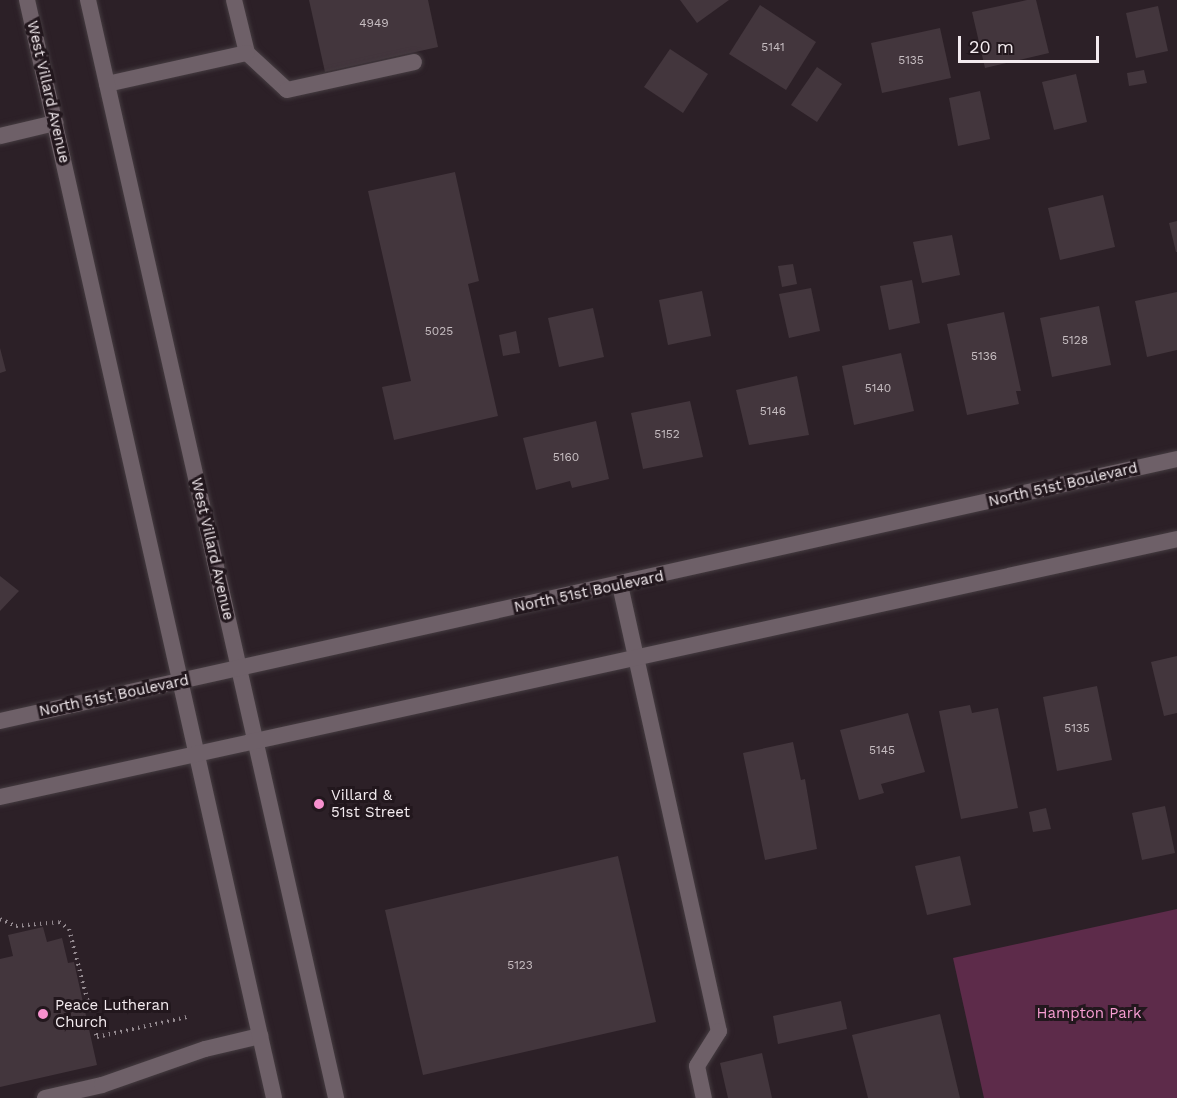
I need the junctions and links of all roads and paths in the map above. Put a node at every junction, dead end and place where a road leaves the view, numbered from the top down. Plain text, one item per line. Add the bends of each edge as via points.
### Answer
1 (27, 0) edge
2 (88, 0) edge
3 (234, 0) edge
4 (247, 53) junction
5 (414, 62) dead end
6 (107, 84) junction
7 (55, 123) junction
8 (0, 136) edge
9 (1177, 459) edge
10 (1177, 539) edge
11 (620, 585) junction
12 (637, 658) junction
13 (240, 668) junction
14 (180, 681) junction
15 (0, 721) edge
16 (258, 741) junction
17 (195, 755) junction
18 (0, 797) edge
19 (0, 919) edge
20 (197, 1015) dead end
21 (260, 1036) junction
22 (45, 1098) edge
23 (274, 1098) edge
24 (336, 1098) edge
25 (704, 1098) edge

1 - 7 street, West Villard Avenue
2 - 6 street, West Villard Avenue
3 - 4 street
4 - 5 street via 286,90
4 - 6 street
6 - 13 street, West Villard Avenue
7 - 8 street
7 - 14 street, West Villard Avenue
9 - 11 street, North 51st Boulevard
10 - 12 street
11 - 12 street
11 - 13 street, North 51st Boulevard
12 - 16 street
12 - 25 street via 719,1031 697,1066
13 - 14 street, North 51st Boulevard
13 - 16 street, West Villard Avenue
14 - 15 street, North 51st Boulevard
14 - 17 street, West Villard Avenue
16 - 17 street
16 - 24 street, West Villard Avenue
17 - 18 street
17 - 21 street, West Villard Avenue
19 - 20 path via 16,926 59,922 69,929 97,1037
21 - 22 street via 205,1049 102,1085
21 - 23 street, West Villard Avenue

